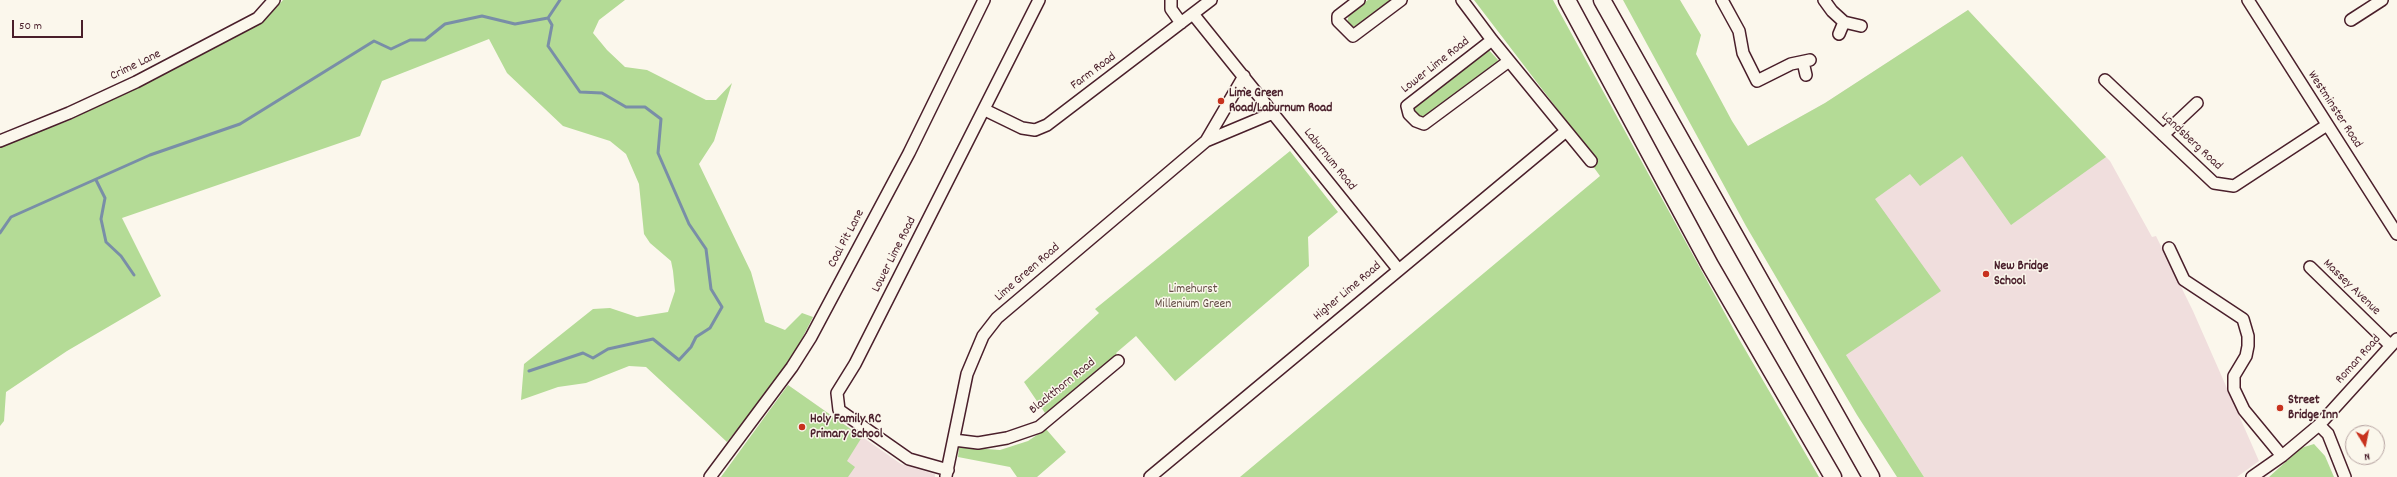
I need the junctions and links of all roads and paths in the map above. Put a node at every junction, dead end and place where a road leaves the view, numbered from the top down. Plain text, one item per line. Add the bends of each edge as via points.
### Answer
1 (274, 0) edge
2 (984, 0) edge
3 (1039, 0) edge
4 (1172, 0) edge
5 (1359, 0) edge
6 (1401, 0) edge
7 (1462, 0) edge
8 (1567, 0) edge
9 (1602, 0) edge
10 (1722, 0) edge
11 (1824, 0) edge
12 (2248, 0) edge
13 (2382, 0) edge
14 (1207, 1) edge
15 (1193, 14) junction
16 (2351, 20) dead end
17 (1844, 22) junction
18 (1181, 23) junction
19 (1861, 26) dead end
20 (1839, 34) dead end
21 (1492, 40) junction
22 (1509, 61) junction
23 (1244, 76) junction
24 (1806, 76) dead end
25 (2105, 80) dead end
26 (2197, 103) dead end
27 (985, 110) junction
28 (1273, 113) junction
29 (2327, 125) junction
30 (1566, 131) junction
31 (2163, 135) junction
32 (0, 141) edge
33 (1206, 141) junction
34 (1591, 161) dead end
35 (2397, 234) edge
36 (2169, 248) dead end
37 (2310, 267) dead end
38 (1398, 269) junction
39 (2394, 342) edge
40 (1118, 361) dead end
41 (2319, 425) junction
42 (954, 440) junction
43 (2282, 456) junction
44 (947, 473) edge
45 (710, 477) edge
46 (1150, 477) edge
47 (1833, 477) edge
48 (1871, 477) edge
49 (2252, 477) edge
50 (2345, 477) edge

1 - 32 street, Crime Lane via 258,18 191,54 69,114
2 - 45 street, Coal Pit Lane via 909,153 811,337 792,367
3 - 27 street, Lower Lime Road
4 - 18 street via 1171,9
5 - 6 street via 1338,16 1338,21 1353,36
7 - 21 street, Lower Lime Road
8 - 47 highway via 1710,265
9 - 48 highway
10 - 24 street via 1739,31 1743,53 1759,86 1791,64 1806,61
11 - 17 street
12 - 29 street, Westminster Road
13 - 16 street
14 - 15 street, Farm Road
15 - 18 street, Farm Road
15 - 23 street, Laburnum Road
17 - 19 street
17 - 20 street
18 - 27 street, Farm Road via 1047,125 1034,130 1022,128
21 - 22 street, Lower Lime Road
21 - 22 street, Lower Lime Road via 1407,106 1409,114 1424,124
22 - 30 street, Lower Lime Road
23 - 28 street, Laburnum Road
23 - 33 street, Lime Green Road
25 - 31 street, Landsberg Road
26 - 31 street
27 - 44 street, Lower Lime Road via 855,364 837,393 839,410 909,459
28 - 33 street, Lime Green Road
28 - 38 street, Laburnum Road
29 - 31 street, Landsberg Road via 2234,186 2214,183
29 - 35 street, Westminster Road
30 - 34 street, Lower Lime Road
30 - 38 street, Higher Lime Road
33 - 42 street, Lime Green Road via 997,318 983,336 967,374
36 - 43 street via 2184,280 2242,319 2248,336 2248,346 2246,356 2234,376 2234,389 2244,410
37 - 39 street, Massey Avenue
38 - 46 street, Higher Lime Road
39 - 41 street, Roman Road
40 - 42 street, Blackthorn Road via 1039,427 1007,438 978,443
41 - 43 street, Roman Road
41 - 50 street via 2328,434
42 - 44 street, Lime Green Road
43 - 49 street, Roman Road

